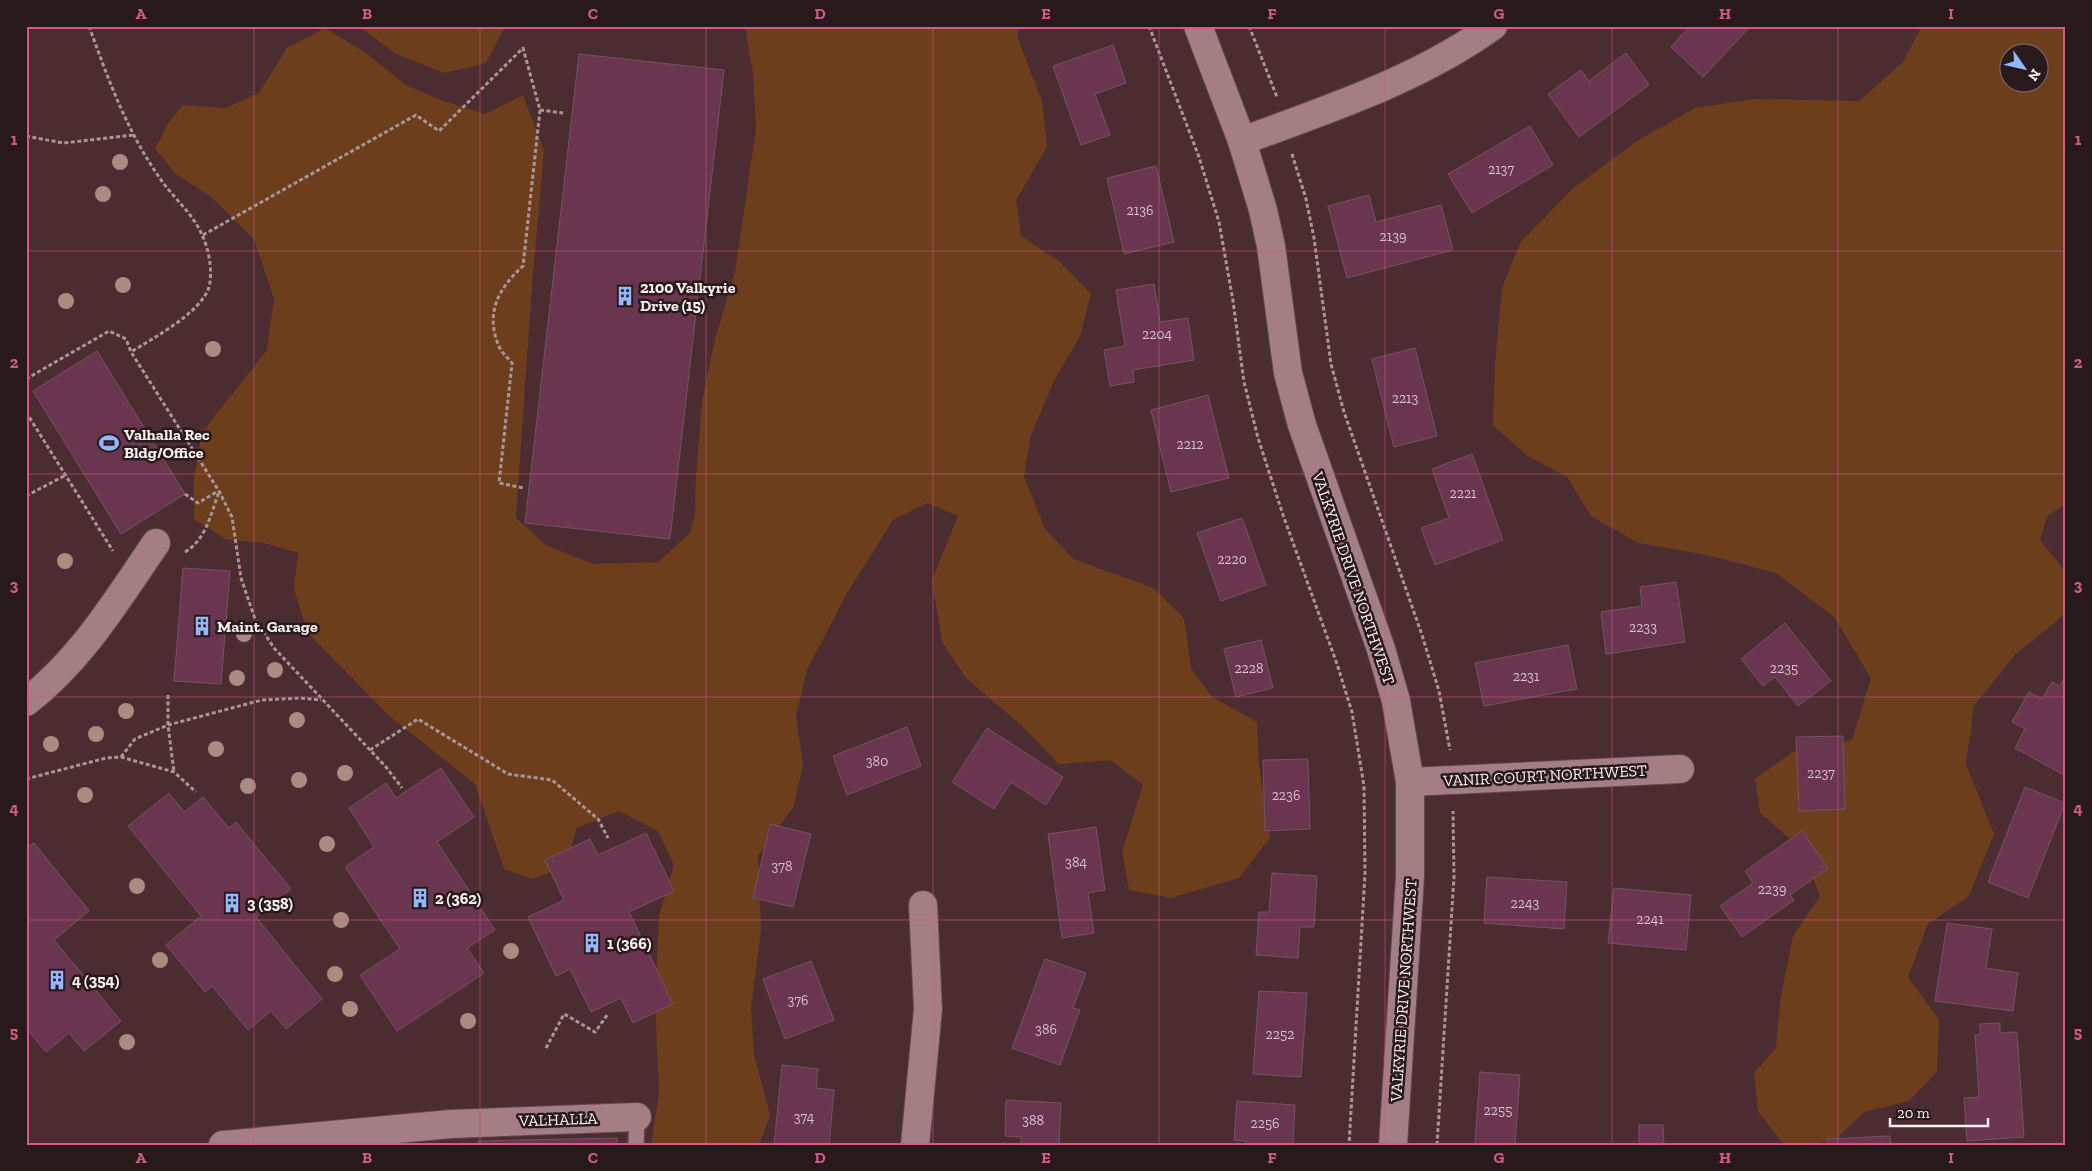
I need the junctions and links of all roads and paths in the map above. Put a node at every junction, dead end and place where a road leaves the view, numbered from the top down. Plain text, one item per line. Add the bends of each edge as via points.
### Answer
1 (89, 26) edge
2 (1149, 26) edge
3 (1198, 26) edge
4 (1249, 26) edge
5 (1493, 26) edge
6 (540, 110) junction
7 (563, 113) dead end
8 (1284, 126) junction
9 (134, 135) junction
10 (26, 136) edge
11 (1242, 141) junction
12 (202, 235) junction
13 (131, 352) junction
14 (26, 379) edge
15 (26, 412) edge
16 (66, 475) junction
17 (524, 488) dead end
18 (219, 491) junction
19 (185, 494) dead end
20 (26, 496) edge
21 (156, 543) dead end
22 (182, 553) dead end
23 (117, 558) dead end
24 (168, 695) dead end
25 (322, 700) junction
26 (26, 702) edge
27 (168, 725) junction
28 (370, 750) junction
29 (121, 757) junction
30 (1680, 769) dead end
31 (174, 772) junction
32 (26, 779) edge
33 (1452, 780) junction
34 (1410, 782) junction
35 (402, 788) dead end
36 (196, 792) dead end
37 (608, 838) dead end
38 (923, 905) dead end
39 (608, 1014) dead end
40 (546, 1048) dead end
41 (637, 1117) joint
42 (451, 1134) edge
43 (266, 1142) edge
44 (223, 1145) edge
45 (636, 1145) edge
46 (915, 1145) edge
47 (1349, 1145) edge
48 (1393, 1145) edge
49 (1437, 1145) edge

1 - 9 path via 116,99
2 - 47 path via 1199,157 1219,222 1244,382 1258,438 1352,712 1364,786 1365,874
3 - 11 street, VALKYRIE DRIVE NORTHWEST
4 - 8 path via 1275,87
5 - 8 street via 1444,58 1383,87
6 - 7 path
6 - 12 path via 523,48 439,131 416,115
6 - 17 path via 523,266 506,281 496,301 494,324 498,345 512,363 499,484
8 - 11 street
8 - 33 path via 1314,238 1334,374 1368,485 1439,691
9 - 10 path via 63,143
9 - 12 path via 159,178
11 - 34 street, VALKYRIE DRIVE NORTHWEST via 1271,246 1290,382 1381,650 1396,701
12 - 13 path via 211,270 209,288 182,320
13 - 14 path via 126,339 109,331
13 - 18 path
15 - 16 path
16 - 20 path
16 - 23 path
18 - 19 path via 198,503
18 - 22 path via 208,524 195,546
18 - 25 path via 232,517 241,578 255,619 274,648
21 - 26 street via 80,651
24 - 27 path
25 - 27 path via 262,700
25 - 28 path
27 - 29 path via 136,739
27 - 31 path
28 - 35 path
28 - 37 path via 418,719 508,774 552,780 598,819
29 - 31 path
29 - 32 path
30 - 33 street, VANIR COURT NORTHWEST
31 - 36 path
33 - 34 street, VANIR COURT NORTHWEST
33 - 49 path via 1454,877
34 - 48 street, VALKYRIE DRIVE NORTHWEST via 1410,876
38 - 46 street via 928,1009
39 - 40 path via 594,1032 564,1014
41 - 42 street, VALHALLA
41 - 45 lane, VALHALLA
42 - 43 street, VALHALLA
43 - 44 street, VALHALLA

